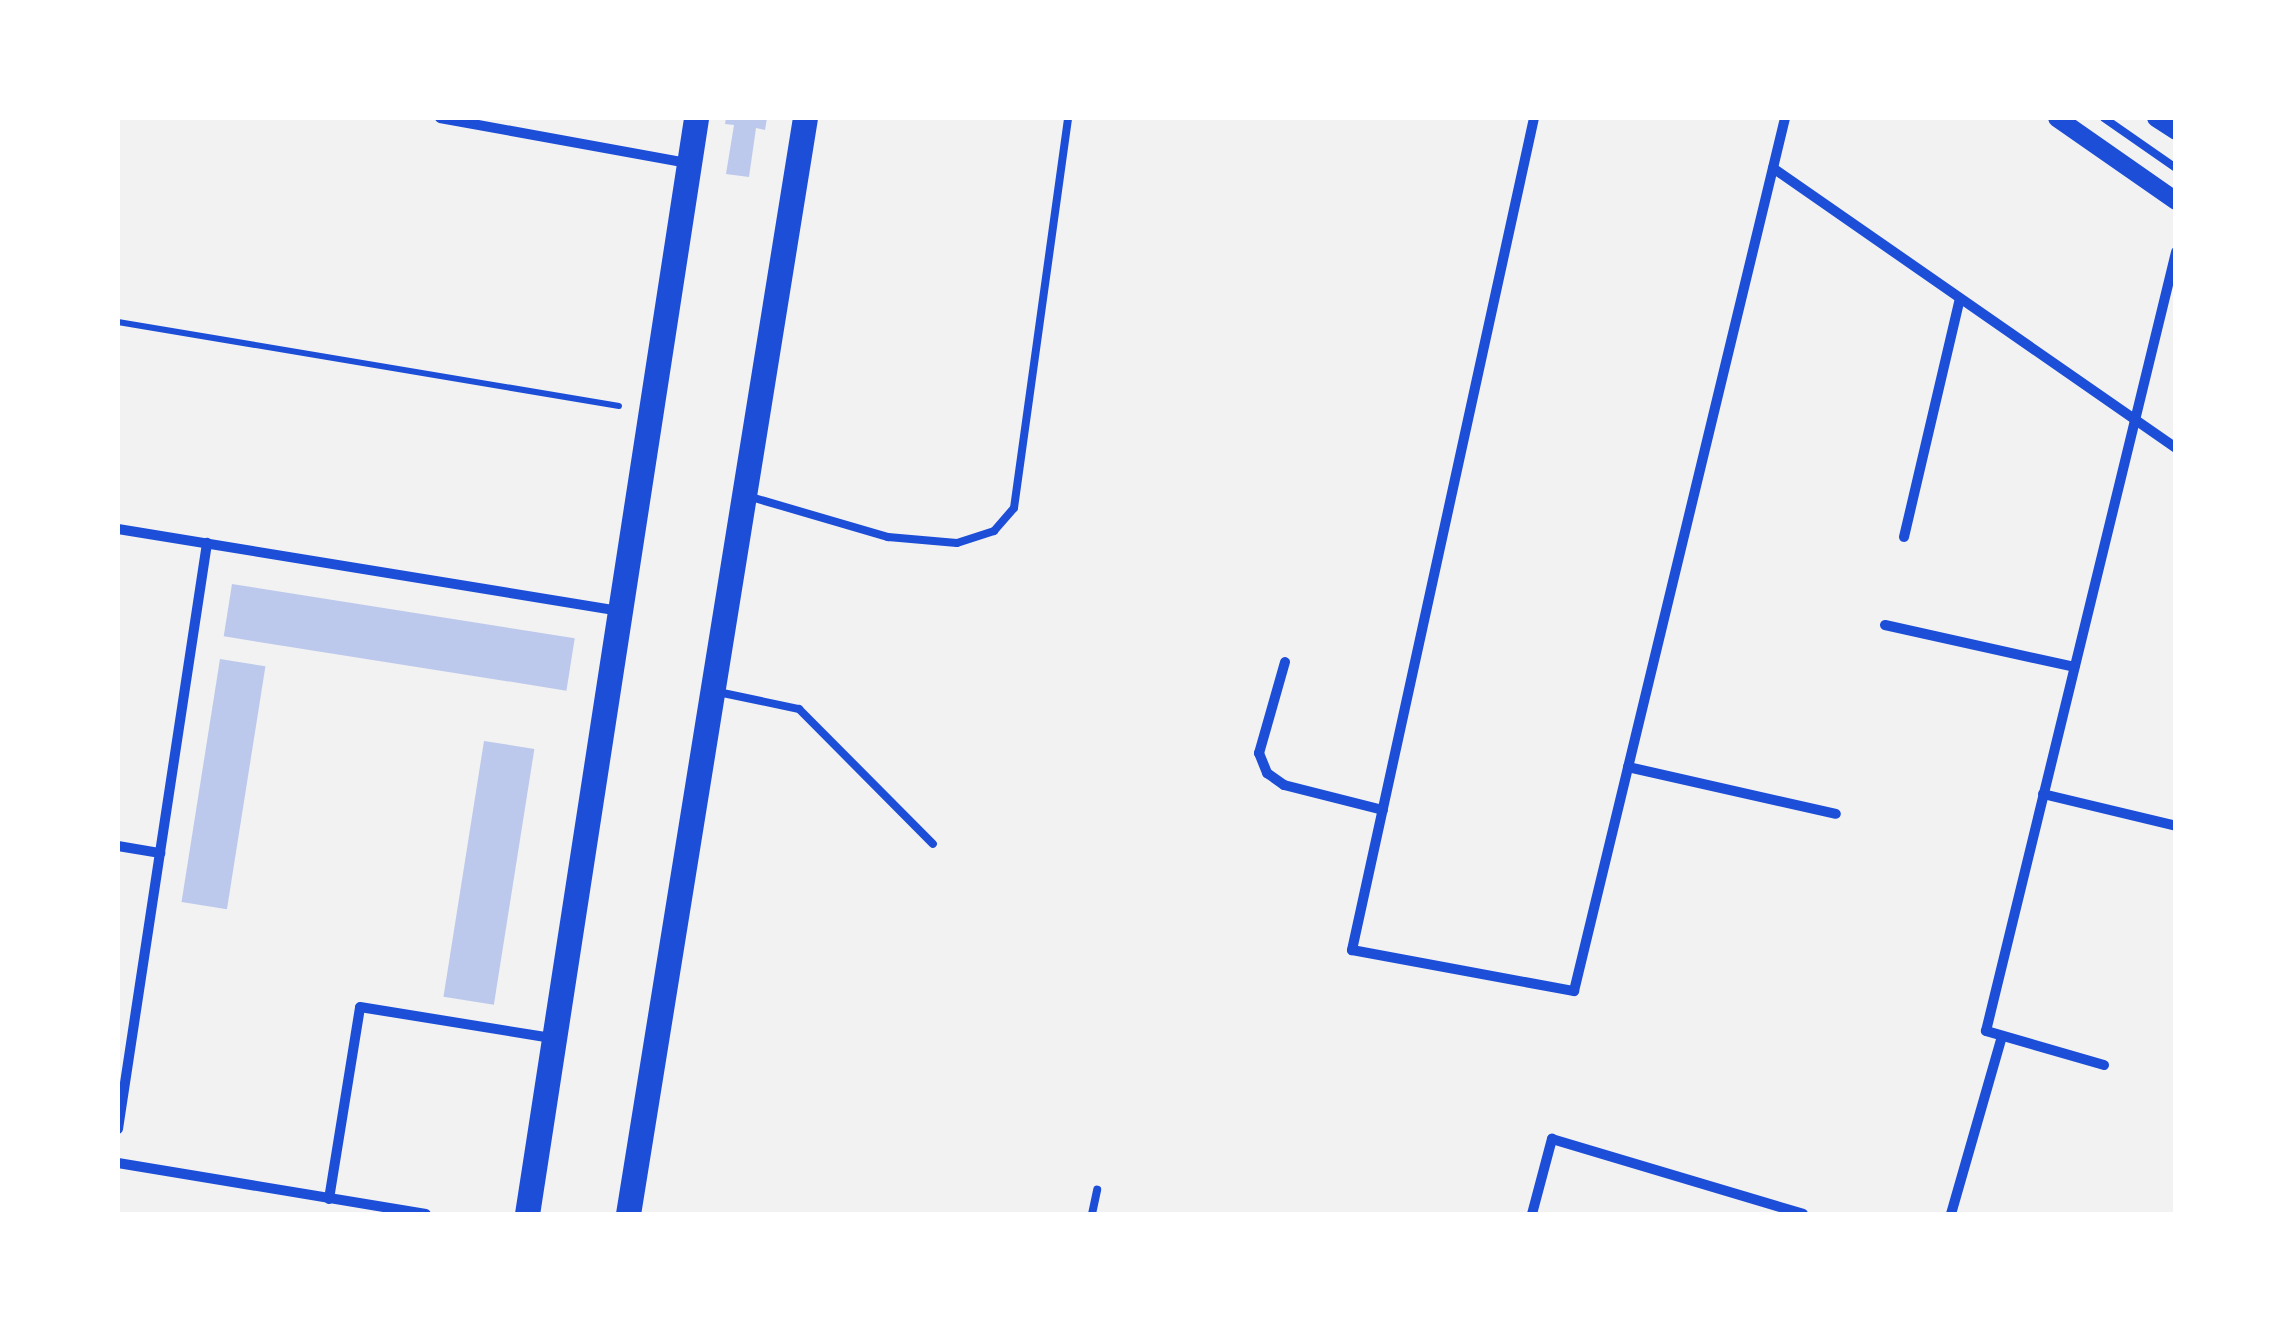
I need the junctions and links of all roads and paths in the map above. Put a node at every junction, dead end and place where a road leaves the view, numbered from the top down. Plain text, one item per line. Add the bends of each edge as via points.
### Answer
1 (440, 118) edge
2 (696, 118) edge
3 (805, 118) edge
4 (1068, 118) edge
5 (1534, 118) edge
6 (1785, 118) edge
7 (2057, 118) edge
8 (2104, 118) edge
9 (2156, 118) edge
10 (2176, 131) edge
11 (690, 163) junction
12 (1773, 168) junction
13 (2176, 168) edge
14 (2176, 201) edge
15 (2176, 252) edge
16 (1960, 299) junction
17 (118, 322) edge
18 (650, 411) junction
19 (2134, 420) junction
20 (2176, 448) edge
21 (746, 496) junction
22 (118, 529) edge
23 (1904, 537) dead end
24 (206, 543) junction
25 (620, 611) junction
26 (1885, 625) dead end
27 (1284, 662) dead end
28 (2074, 668) junction
29 (714, 690) junction
30 (1628, 766) junction
31 (2043, 794) junction
32 (1383, 810) junction
33 (1836, 814) dead end
34 (2176, 826) edge
35 (933, 844) dead end
36 (118, 846) edge
37 (160, 852) junction
38 (553, 1038) junction
39 (2001, 1040) junction
40 (2104, 1065) dead end
41 (118, 1129) edge
42 (118, 1163) edge
43 (1097, 1190) dead end
44 (329, 1199) junction
45 (1788, 1212) edge
46 (426, 1214) edge
47 (528, 1214) edge
48 (628, 1214) edge
49 (1092, 1214) edge
50 (1532, 1214) edge
51 (1803, 1214) edge
52 (1951, 1214) edge

1 - 11 street
2 - 11 main road
3 - 21 main road
4 - 21 lane via 1022,476 994,531 956,542 888,537
5 - 32 street
6 - 12 street
7 - 14 street
8 - 13 lane
9 - 10 street
11 - 18 main road
12 - 16 street
12 - 30 street
15 - 19 street
16 - 19 street
16 - 23 street
17 - 18 path
18 - 25 main road
19 - 20 street
19 - 28 street
21 - 29 main road
22 - 24 street
24 - 25 street
24 - 37 street
25 - 38 main road
26 - 28 street
27 - 32 street via 1260,754 1267,772 1284,785
28 - 31 street
29 - 35 lane via 799,709
29 - 48 main road
30 - 32 street via 1574,991 1352,950
30 - 33 street
31 - 34 street
31 - 39 street via 1986,1031
36 - 37 street
37 - 41 street
38 - 44 street via 360,1007
38 - 47 main road
39 - 40 street
39 - 52 street
42 - 44 street
43 - 49 lane
44 - 46 street
45 - 50 street via 1552,1139
45 - 51 street

